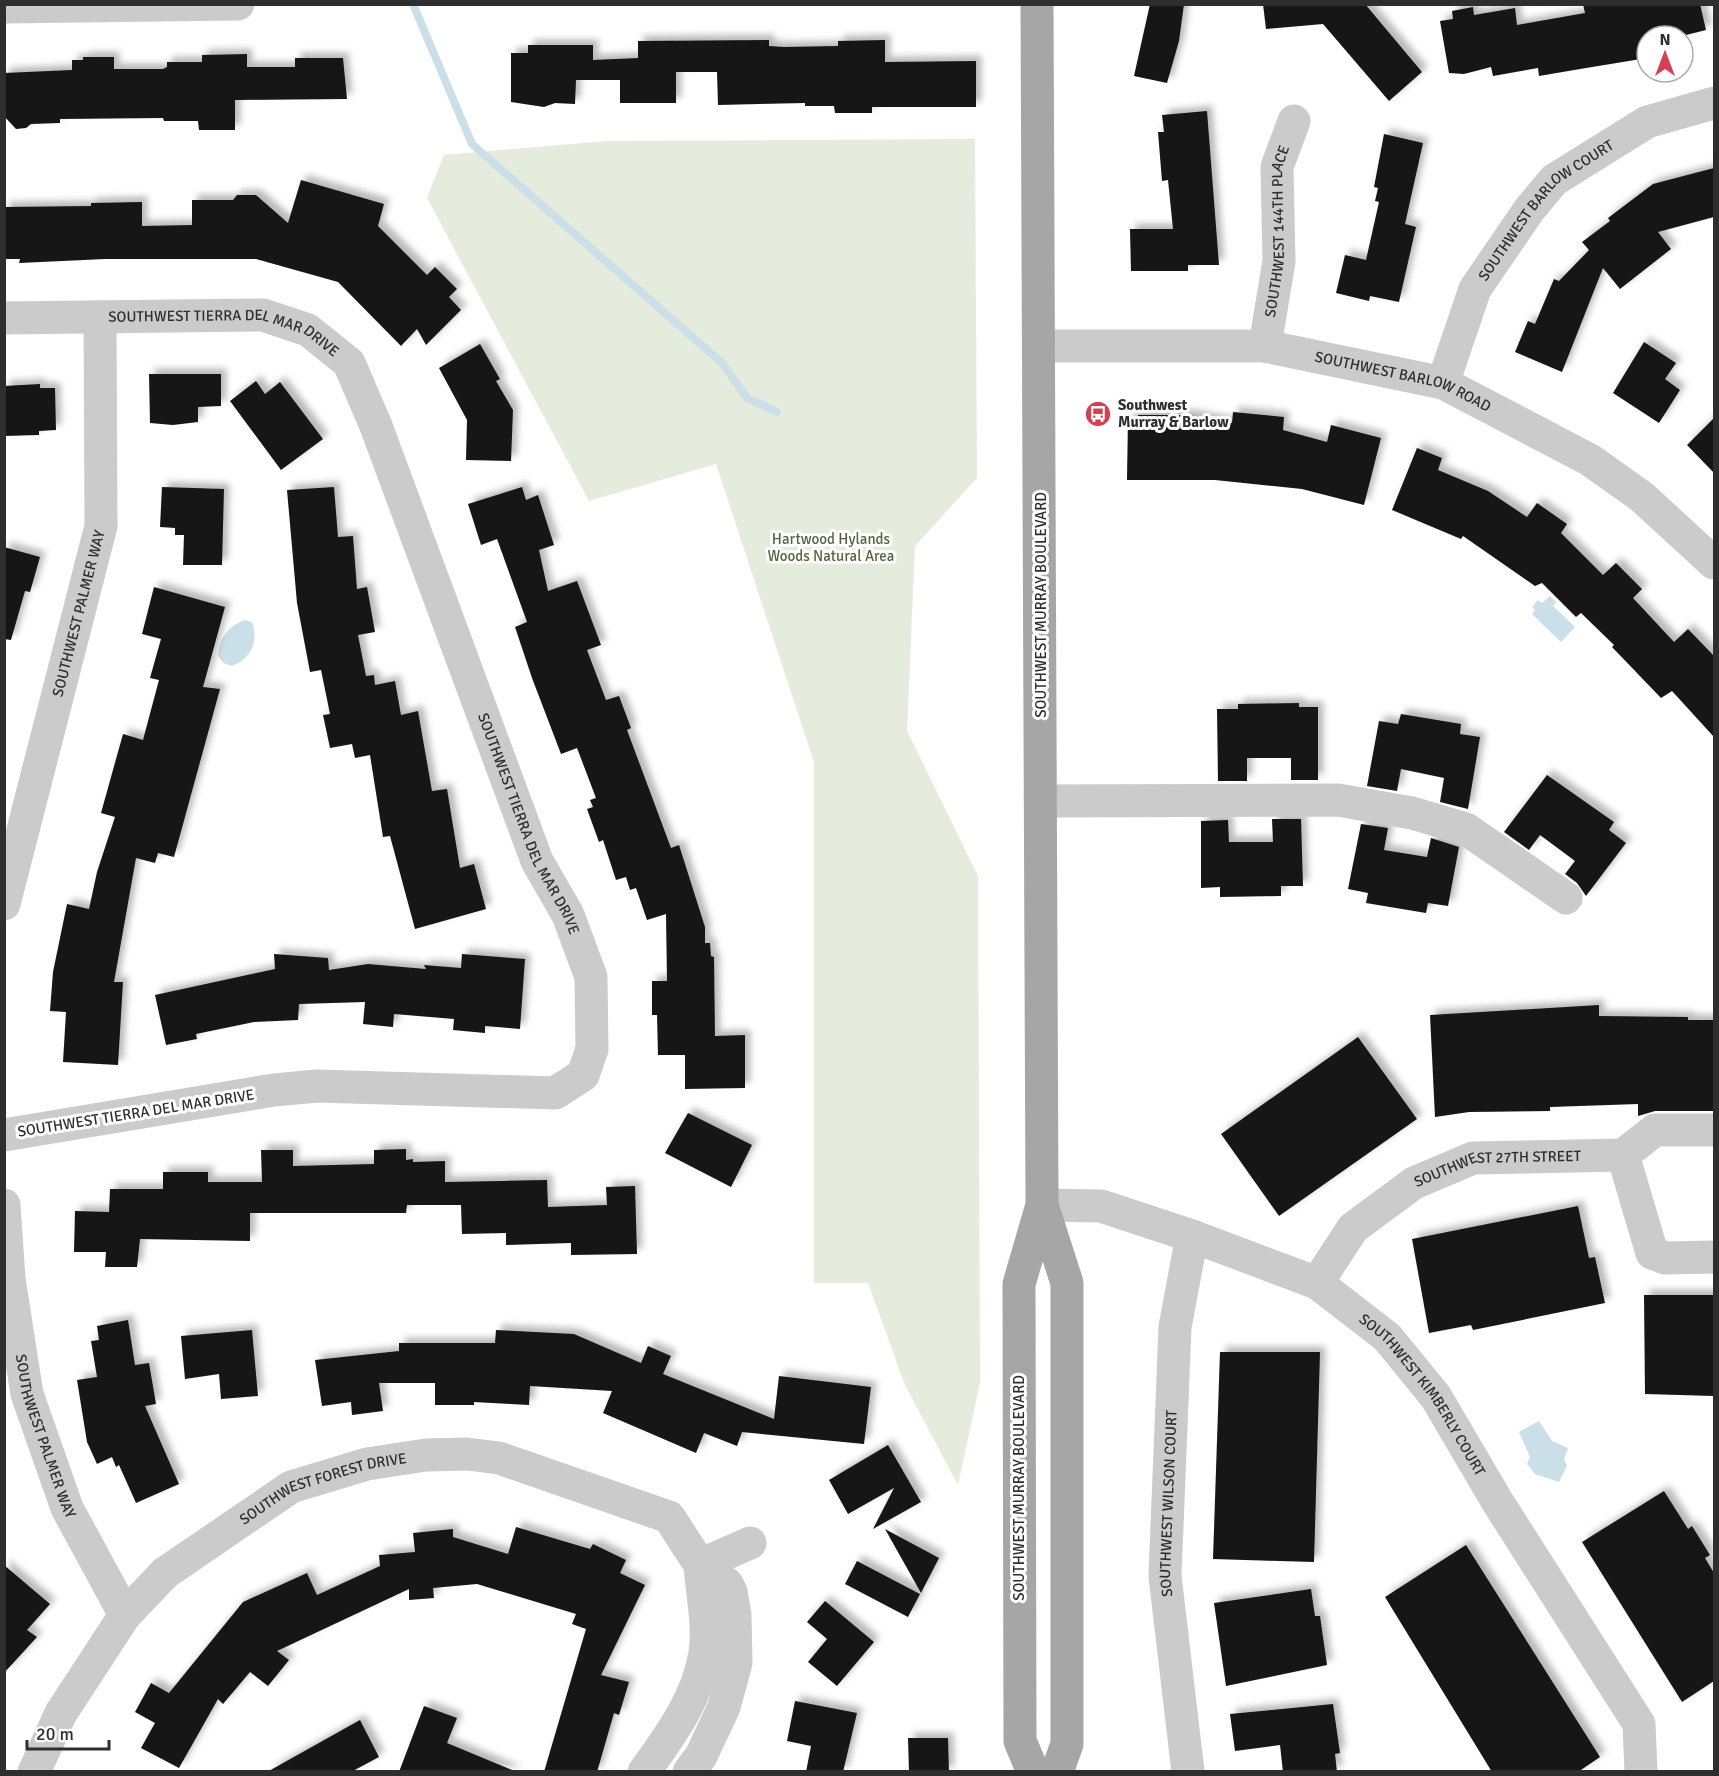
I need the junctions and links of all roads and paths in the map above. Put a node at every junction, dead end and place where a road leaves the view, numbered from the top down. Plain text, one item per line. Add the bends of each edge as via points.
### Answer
1 (238, 4) edge
2 (1037, 4) edge
3 (92, 6) edge
4 (4, 7) edge
5 (1714, 103) edge
6 (1294, 121) dead end
7 (100, 317) junction
8 (4, 318) edge
9 (1040, 346) junction
10 (1265, 346) junction
11 (1443, 383) junction
12 (1714, 563) edge
13 (1042, 801) junction
14 (1566, 898) dead end
15 (4, 904) edge
16 (1714, 1130) edge
17 (4, 1135) edge
18 (1623, 1155) junction
19 (4, 1205) edge
20 (1042, 1205) junction
21 (1192, 1236) junction
22 (1714, 1257) edge
23 (1317, 1283) junction
24 (750, 1543) dead end
25 (700, 1565) junction
26 (124, 1615) junction
27 (33, 1772) edge
28 (644, 1772) edge
29 (689, 1772) edge
30 (1033, 1772) edge
31 (1057, 1772) edge
32 (1188, 1772) edge
33 (1641, 1772) edge

1 - 3 street
2 - 9 main road, SOUTHWEST MURRAY BOULEVARD
3 - 4 street
5 - 11 street, SOUTHWEST BARLOW COURT via 1647,123 1554,180 1475,289
6 - 10 street, SOUTHWEST 144TH PLACE via 1276,167 1279,261
7 - 8 street, SOUTHWEST TIERRA DEL MAR DRIVE
7 - 15 street, SOUTHWEST PALMER WAY via 101,526
7 - 17 street, SOUTHWEST TIERRA DEL MAR DRIVE via 263,315 308,330 350,363 537,861 568,915 591,977 592,1049 583,1075 555,1093 317,1086
9 - 10 street, SOUTHWEST BARLOW ROAD
9 - 13 main road, SOUTHWEST MURRAY BOULEVARD
10 - 11 street, SOUTHWEST BARLOW ROAD
11 - 12 street, SOUTHWEST BARLOW ROAD via 1590,460 1642,497
13 - 14 street via 1338,800 1402,811 1466,829
13 - 20 main road, SOUTHWEST MURRAY BOULEVARD
16 - 18 street via 1655,1130
18 - 22 street via 1652,1253 1665,1258
18 - 23 street, SOUTHWEST 27TH STREET via 1473,1158 1414,1182 1353,1228
19 - 26 street, SOUTHWEST PALMER WAY via 9,1279 27,1394 67,1508
20 - 21 street, SOUTHWEST KIMBERLY COURT via 1101,1206
20 - 30 main road, SOUTHWEST MURRAY BOULEVARD via 1019,1284 1020,1741
20 - 31 main road, SOUTHWEST MURRAY BOULEVARD via 1067,1283 1067,1744
21 - 23 street, SOUTHWEST KIMBERLY COURT
21 - 32 street, SOUTHWEST WILSON COURT via 1175,1327 1165,1576
23 - 33 street, SOUTHWEST KIMBERLY COURT via 1387,1337 1436,1397 1497,1501 1639,1724
24 - 25 street
25 - 26 street, SOUTHWEST FOREST DRIVE via 669,1517 499,1458 426,1455 367,1464 291,1487 165,1573
25 - 28 street, SOUTHWEST FOREST DRIVE via 705,1653 696,1686 677,1727
25 - 29 street, SOUTHWEST FOREST DRIVE via 727,1584 731,1592 736,1663 724,1707
26 - 27 street, SOUTHWEST FOREST DRIVE via 61,1713

